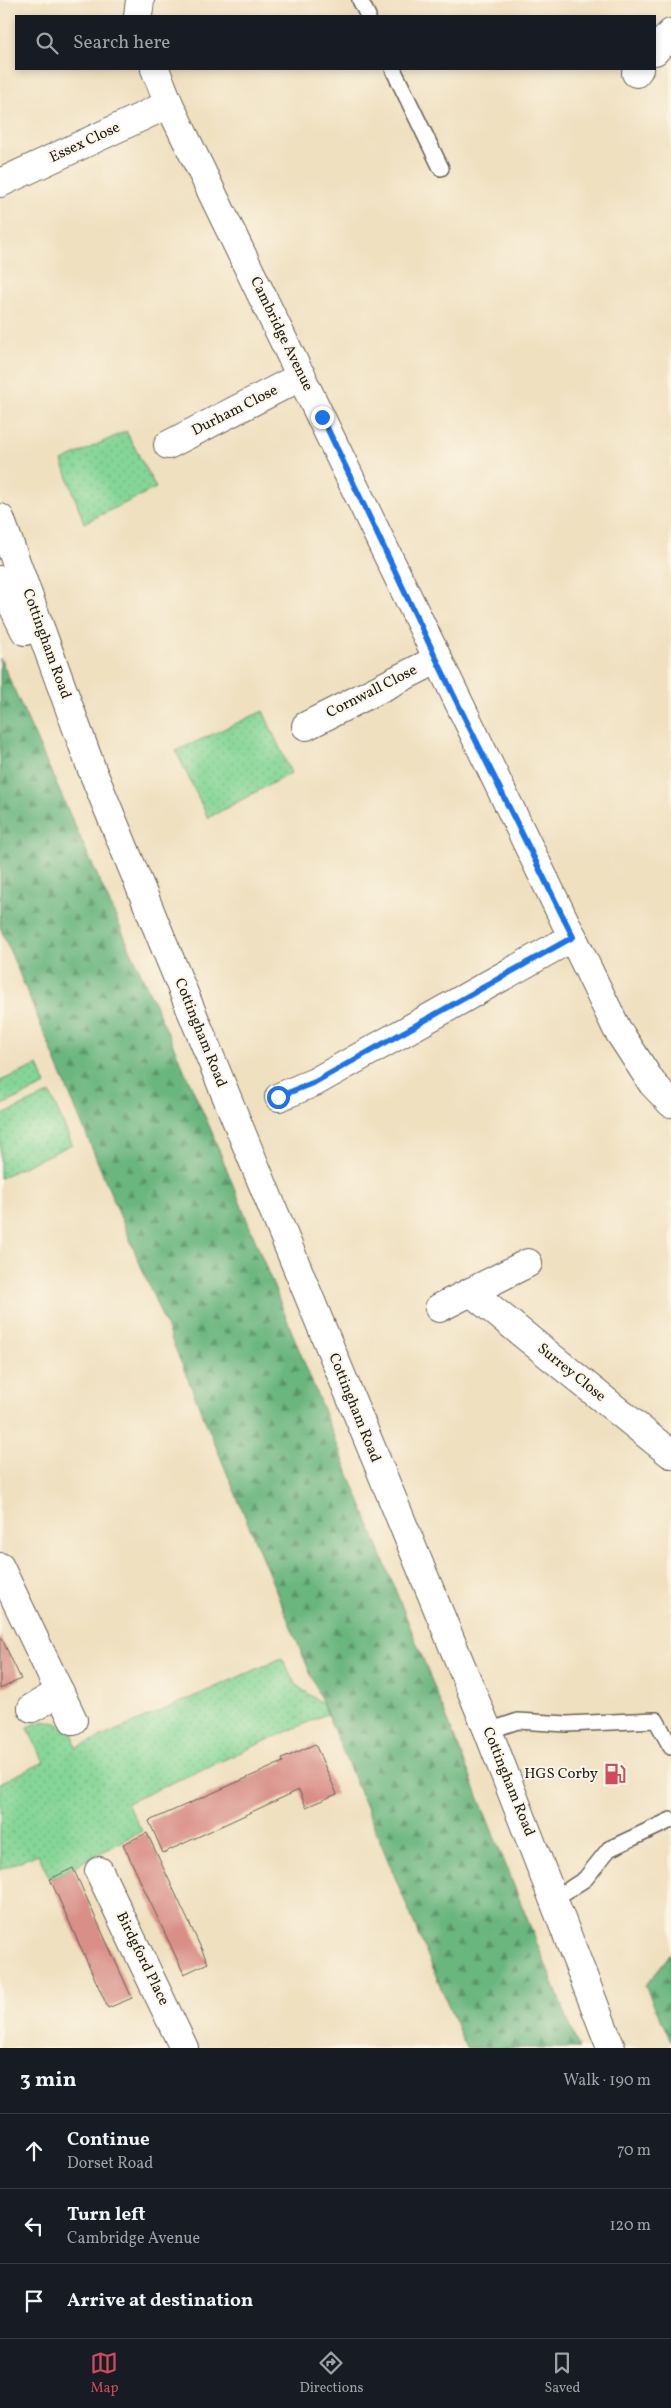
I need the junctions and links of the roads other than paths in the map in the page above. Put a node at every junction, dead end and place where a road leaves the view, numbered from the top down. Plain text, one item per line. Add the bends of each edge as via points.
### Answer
1 (140, 0) edge
2 (360, 0) edge
3 (138, 15) edge
4 (368, 15) edge
5 (671, 33) edge
6 (656, 50) edge
7 (155, 70) edge
8 (393, 70) edge
9 (169, 104) junction
10 (441, 168) dead end
11 (0, 183) edge
12 (302, 376) junction
13 (168, 445) dead end
14 (0, 518) edge
15 (0, 580) edge
16 (438, 659) junction
17 (306, 726) dead end
18 (92, 770) junction
19 (573, 937) junction
20 (278, 1097) dead end
21 (671, 1103) edge
22 (528, 1263) dead end
23 (471, 1292) junction
24 (439, 1308) dead end
25 (671, 1454) edge
26 (0, 1567) edge
27 (60, 1692) junction
28 (32, 1708) dead end
29 (73, 1720) dead end
30 (488, 1731) junction
31 (671, 1748) edge
32 (671, 1820) edge
33 (99, 1871) dead end
34 (554, 1899) junction
35 (184, 2048) edge
36 (610, 2048) edge

1 - 3 main road
2 - 4 lane
5 - 6 main road
7 - 9 main road, Cambridge Avenue
8 - 10 lane
9 - 11 main road, Essex Close
9 - 12 main road, Cambridge Avenue
12 - 13 main road, Durham Close
12 - 16 main road, Cambridge Avenue
14 - 18 main road, Cottingham Road
15 - 18 main road, Cottingham Road
16 - 17 main road, Cornwall Close
16 - 19 main road, Cambridge Avenue
18 - 30 main road, Cottingham Road
19 - 20 main road via 315,1082
19 - 21 main road, Cambridge Avenue via 617,1029 652,1083
22 - 23 main road
23 - 24 main road
23 - 25 main road, Surrey Close
26 - 27 main road
27 - 28 main road
27 - 29 main road
30 - 31 lane via 518,1721 567,1724 656,1720
30 - 34 main road, Cottingham Road
32 - 34 lane via 609,1849 585,1879
33 - 35 main road, Birdgford Place
34 - 36 main road, Cottingham Road

